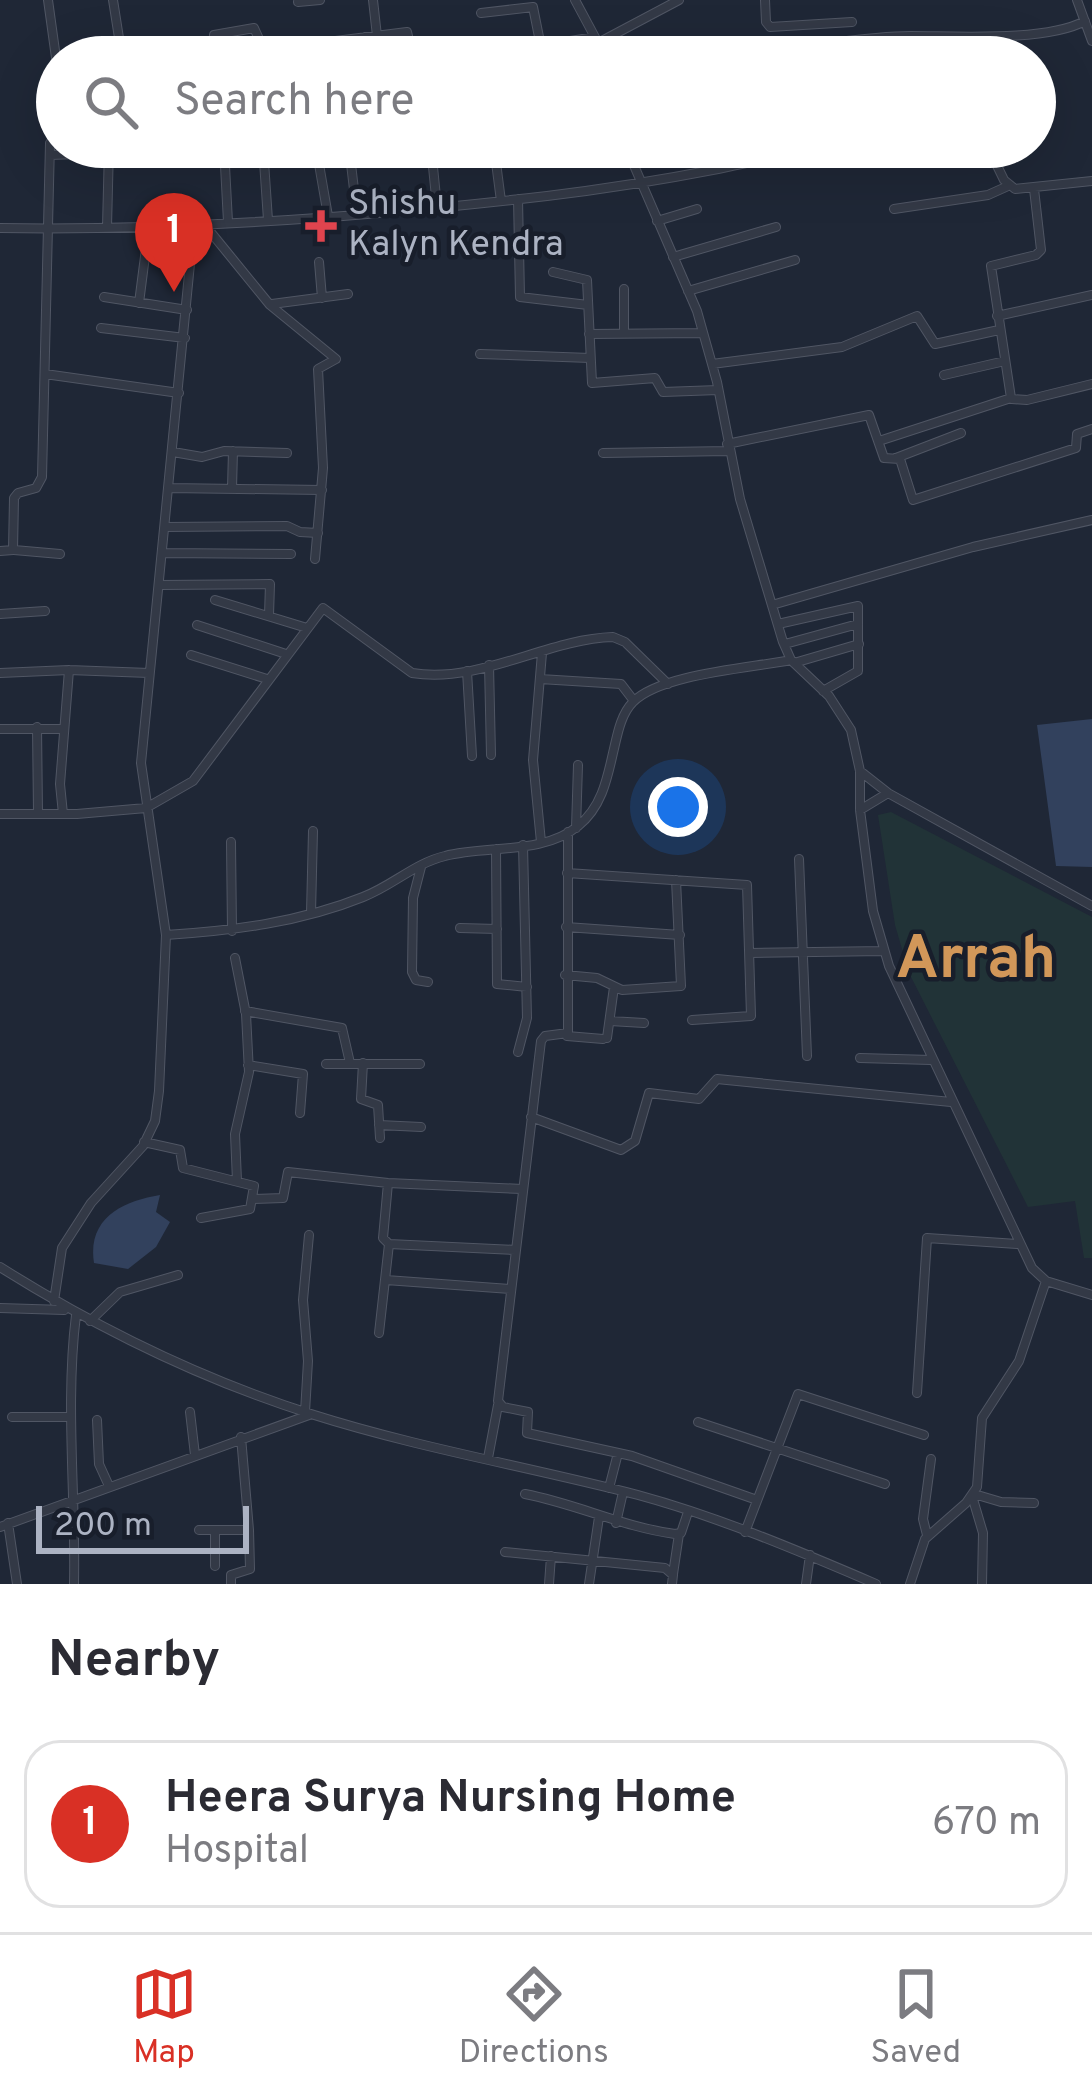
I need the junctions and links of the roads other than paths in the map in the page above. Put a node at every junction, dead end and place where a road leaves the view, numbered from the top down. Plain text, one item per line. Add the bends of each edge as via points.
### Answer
1 (49, 0) edge
2 (113, 0) edge
3 (320, 0) edge
4 (373, 0) edge
5 (575, 0) edge
6 (680, 0) edge
7 (765, 0) edge
8 (1077, 0) edge
9 (298, 2) edge
10 (482, 13) dead end
11 (1085, 21) junction
12 (852, 22) dead end
13 (53, 36) edge
14 (119, 36) edge
15 (214, 36) edge
16 (256, 36) edge
17 (377, 36) joint
18 (409, 36) edge
19 (539, 36) edge
20 (594, 36) edge
21 (604, 36) edge
22 (940, 36) edge
23 (1092, 41) edge
24 (49, 168) edge
25 (109, 168) edge
26 (225, 168) edge
27 (264, 168) edge
28 (320, 168) edge
29 (352, 168) edge
30 (434, 168) edge
31 (497, 168) edge
32 (634, 168) edge
33 (726, 168) edge
34 (999, 168) edge
35 (1092, 181) edge
36 (640, 185) junction
37 (1008, 186) junction
38 (1034, 189) junction
39 (518, 199) junction
40 (501, 201) junction
41 (437, 207) junction
42 (697, 209) dead end
43 (894, 209) dead end
44 (357, 214) junction
45 (328, 217) junction
46 (268, 220) junction
47 (657, 221) junction
48 (228, 222) junction
49 (198, 223) junction
50 (149, 225) junction
51 (776, 226) dead end
52 (107, 227) junction
53 (0, 228) edge
54 (46, 229) junction
55 (673, 257) junction
56 (795, 260) dead end
57 (319, 262) dead end
58 (553, 272) dead end
59 (624, 289) dead end
60 (688, 291) junction
61 (348, 294) dead end
62 (1092, 295) edge
63 (104, 297) dead end
64 (322, 298) junction
65 (139, 303) junction
66 (270, 305) junction
67 (588, 305) junction
68 (187, 310) junction
69 (997, 316) junction
70 (101, 328) dead end
71 (998, 330) junction
72 (703, 332) junction
73 (624, 333) junction
74 (590, 334) junction
75 (185, 338) junction
76 (480, 354) dead end
77 (590, 358) junction
78 (1005, 361) junction
79 (712, 364) junction
80 (44, 374) junction
81 (944, 375) dead end
82 (1092, 384) edge
83 (718, 390) junction
84 (179, 393) junction
85 (1010, 399) junction
86 (1092, 429) edge
87 (961, 433) dead end
88 (879, 441) junction
89 (728, 448) junction
90 (233, 451) junction
91 (173, 452) junction
92 (287, 453) dead end
93 (603, 453) dead end
94 (896, 458) junction
95 (170, 488) junction
96 (232, 488) junction
97 (322, 490) junction
98 (1092, 520) edge
99 (165, 526) junction
100 (318, 532) junction
101 (13, 550) junction
102 (0, 551) edge
103 (163, 553) junction
104 (60, 554) dead end
105 (291, 554) dead end
106 (315, 559) dead end
107 (159, 585) junction
108 (215, 600) dead end
109 (772, 605) junction
110 (45, 611) dead end
111 (0, 614) edge
112 (268, 615) junction
113 (778, 624) junction
114 (858, 624) junction
115 (197, 626) dead end
116 (308, 628) junction
117 (784, 644) junction
118 (859, 644) junction
119 (542, 653) junction
120 (286, 654) junction
121 (190, 655) dead end
122 (792, 661) junction
123 (489, 665) junction
124 (69, 670) junction
125 (466, 671) junction
126 (0, 673) edge
127 (149, 673) junction
128 (267, 679) junction
129 (540, 679) junction
130 (668, 684) junction
131 (823, 691) junction
132 (634, 701) junction
133 (38, 728) junction
134 (0, 729) edge
135 (64, 729) junction
136 (491, 755) dead end
137 (472, 756) dead end
138 (578, 765) dead end
139 (860, 771) junction
140 (888, 793) junction
141 (146, 808) junction
142 (860, 810) junction
143 (38, 812) junction
144 (0, 814) edge
145 (64, 814) junction
146 (572, 830) junction
147 (313, 831) dead end
148 (231, 842) dead end
149 (541, 842) junction
150 (523, 845) junction
151 (496, 849) junction
152 (800, 859) dead end
153 (421, 866) junction
154 (567, 873) junction
155 (676, 880) junction
156 (1092, 906) edge
157 (311, 913) junction
158 (566, 927) junction
159 (460, 928) dead end
160 (497, 928) junction
161 (232, 931) junction
162 (166, 935) junction
163 (680, 935) junction
164 (803, 951) junction
165 (884, 951) junction
166 (750, 953) junction
167 (235, 958) dead end
168 (566, 976) junction
169 (428, 982) dead end
170 (614, 987) junction
171 (526, 988) junction
172 (245, 1011) junction
173 (610, 1021) junction
174 (692, 1021) dead end
175 (644, 1023) dead end
176 (566, 1036) junction
177 (518, 1052) dead end
178 (807, 1056) dead end
179 (860, 1058) dead end
180 (932, 1060) junction
181 (350, 1063) junction
182 (326, 1064) dead end
183 (363, 1064) junction
184 (420, 1064) dead end
185 (248, 1066) junction
186 (952, 1102) junction
187 (300, 1113) dead end
188 (531, 1117) junction
189 (380, 1125) junction
190 (422, 1127) dead end
191 (380, 1138) dead end
192 (144, 1142) junction
193 (237, 1181) junction
194 (388, 1183) junction
195 (523, 1189) junction
196 (253, 1199) junction
197 (201, 1218) dead end
198 (310, 1235) dead end
199 (389, 1244) junction
200 (1018, 1244) junction
201 (516, 1250) junction
202 (0, 1267) edge
203 (178, 1275) dead end
204 (386, 1280) junction
205 (1046, 1280) junction
206 (511, 1289) junction
207 (1092, 1294) edge
208 (54, 1301) junction
209 (0, 1308) edge
210 (72, 1312) junction
211 (90, 1321) junction
212 (379, 1333) dead end
213 (917, 1393) dead end
214 (498, 1403) junction
215 (190, 1412) dead end
216 (308, 1413) junction
217 (12, 1417) dead end
218 (70, 1418) junction
219 (97, 1420) dead end
220 (698, 1422) dead end
221 (924, 1435) dead end
222 (241, 1437) junction
223 (776, 1450) junction
224 (619, 1453) junction
225 (194, 1455) junction
226 (488, 1458) junction
227 (931, 1460) dead end
228 (885, 1484) dead end
229 (109, 1486) junction
230 (609, 1488) junction
231 (623, 1492) junction
232 (525, 1494) dead end
233 (973, 1495) junction
234 (76, 1498) junction
235 (757, 1500) junction
236 (1034, 1503) dead end
237 (688, 1513) junction
238 (599, 1517) junction
239 (616, 1523) junction
240 (4, 1525) edge
241 (199, 1530) dead end
242 (215, 1530) junction
243 (248, 1530) junction
244 (745, 1532) junction
245 (679, 1534) junction
246 (928, 1535) junction
247 (505, 1552) dead end
248 (810, 1555) junction
249 (551, 1556) junction
250 (591, 1560) junction
251 (215, 1566) dead end
252 (672, 1580) edge
253 (16, 1584) edge
254 (74, 1584) edge
255 (231, 1584) edge
256 (549, 1584) edge
257 (589, 1584) edge
258 (806, 1584) edge
259 (876, 1584) edge
260 (910, 1584) edge
261 (982, 1584) edge

1 - 13 street
2 - 14 street
3 - 9 street
4 - 17 street
5 - 20 street
6 - 21 street
7 - 12 street via 770,27
8 - 11 street
10 - 19 street via 532,7
11 - 22 street via 1062,30
11 - 23 street
15 - 16 street via 254,28
17 - 18 street
24 - 54 street
25 - 52 street
26 - 48 street
27 - 46 street
28 - 45 street
29 - 44 street
30 - 41 street
31 - 40 street
32 - 36 street
33 - 36 street
34 - 37 street
35 - 38 street
36 - 39 street
36 - 47 street
37 - 38 street
37 - 43 street
38 - 69 street via 1042,246 1036,255 992,264
39 - 40 street
39 - 67 street via 520,297
40 - 41 street
41 - 44 street
42 - 47 street
44 - 45 street
45 - 46 street
46 - 48 street
47 - 55 street
48 - 49 street
49 - 50 street
49 - 66 street
49 - 68 street
50 - 52 street
50 - 65 street
51 - 55 street
52 - 54 street
53 - 54 street
54 - 80 street
55 - 60 street
56 - 60 street
57 - 64 street
58 - 67 street via 587,279
59 - 73 street
60 - 72 street
61 - 64 street
62 - 69 street
63 - 65 street
64 - 66 street
65 - 68 street
66 - 97 street via 336,359 318,369
67 - 74 street
68 - 75 street
69 - 71 street
70 - 75 street
71 - 78 street
71 - 79 street via 935,344 917,316 842,346
72 - 73 street
72 - 79 street
73 - 74 street
74 - 77 street
75 - 84 street
76 - 77 street
77 - 83 street via 592,383 656,378 663,392
78 - 81 street
78 - 85 street
79 - 83 street
80 - 84 street
80 - 101 street via 42,477 14,498
82 - 85 street
83 - 89 street
84 - 91 street
85 - 88 street
86 - 94 street via 1076,435 1076,448 914,500
87 - 94 street
88 - 89 street via 866,416
88 - 94 street via 885,458
89 - 93 street
89 - 109 street
90 - 91 street
90 - 92 street
90 - 96 street
91 - 95 street
95 - 96 street
95 - 99 street
96 - 97 street
97 - 100 street
98 - 109 street
99 - 100 street
99 - 103 street
100 - 106 street
101 - 102 street
101 - 104 street
103 - 105 street
103 - 107 street
107 - 112 street via 270,584
107 - 127 street
108 - 112 street
109 - 113 street
110 - 111 street
112 - 116 street
113 - 114 street via 855,604
113 - 117 street
114 - 117 street
114 - 118 street
115 - 120 street
116 - 120 street
116 - 125 street via 323,608 412,673
117 - 122 street
118 - 122 street
118 - 131 street via 856,674
119 - 123 street
119 - 129 street
119 - 130 street via 620,638
120 - 128 street
121 - 128 street
122 - 130 street
122 - 131 street
123 - 125 street
123 - 136 street
124 - 126 street
124 - 127 street
124 - 135 street
125 - 137 street
127 - 141 street
128 - 141 street via 193,781
129 - 132 street via 621,684
129 - 149 street via 533,760
130 - 132 street
131 - 139 street via 851,730
132 - 146 street via 597,805
133 - 134 street
133 - 135 street
133 - 143 street
135 - 145 street
138 - 146 street
139 - 140 street
139 - 142 street
140 - 142 street
140 - 156 street
141 - 145 street
141 - 162 street
142 - 165 street
143 - 144 street
143 - 145 street
146 - 149 street
146 - 154 street
147 - 157 street
148 - 161 street
149 - 150 street
150 - 151 street
150 - 171 street
151 - 153 street
151 - 160 street
152 - 164 street
153 - 157 street via 366,897
153 - 169 street via 412,972
154 - 155 street
154 - 158 street
155 - 163 street
155 - 166 street via 747,885
157 - 161 street
158 - 163 street
158 - 168 street
159 - 160 street
160 - 171 street via 497,985
161 - 162 street
162 - 192 street via 159,1091
163 - 170 street via 680,987
164 - 165 street
164 - 166 street
164 - 178 street
165 - 180 street
166 - 174 street via 750,1018
167 - 172 street
168 - 170 street
168 - 176 street
170 - 173 street
171 - 177 street
172 - 181 street via 343,1028
172 - 185 street
173 - 175 street
173 - 176 street via 605,1039
176 - 188 street via 541,1041
179 - 180 street
180 - 186 street
181 - 182 street
181 - 183 street
183 - 184 street
183 - 189 street via 361,1100 378,1105
185 - 187 street via 302,1074
185 - 193 street via 235,1134
186 - 188 street via 717,1079 699,1100 649,1093 635,1141 621,1150
186 - 200 street
188 - 195 street
189 - 190 street
189 - 191 street
192 - 193 street via 180,1150 183,1168
192 - 208 street via 62,1248
193 - 196 street via 253,1185
194 - 195 street
194 - 196 street via 288,1172 283,1198
194 - 199 street
195 - 201 street
196 - 197 street via 249,1210
198 - 216 street via 303,1300
199 - 201 street
199 - 204 street
200 - 205 street
200 - 213 street via 927,1238
201 - 206 street
202 - 208 street
203 - 211 street via 120,1292
204 - 206 street
204 - 212 street
205 - 207 street
205 - 233 street via 1019,1361 982,1418
206 - 214 street
208 - 210 street
209 - 210 street
210 - 211 street
210 - 218 street
211 - 216 street
214 - 224 street via 528,1412 530,1434
214 - 226 street
215 - 225 street
216 - 222 street
216 - 226 street
217 - 218 street
218 - 234 street
219 - 229 street
220 - 223 street
221 - 223 street via 800,1393
222 - 225 street
222 - 243 street
223 - 228 street
223 - 235 street
224 - 230 street
224 - 235 street
225 - 229 street
226 - 230 street
227 - 246 street
229 - 234 street
230 - 231 street
231 - 237 street
231 - 239 street
232 - 238 street
233 - 236 street
233 - 246 street
233 - 261 street via 983,1533
234 - 240 street
234 - 254 street
235 - 244 street
237 - 244 street
237 - 245 street
238 - 239 street
238 - 250 street
239 - 245 street
240 - 253 street
241 - 242 street
242 - 243 street
242 - 251 street
243 - 255 street via 250,1569 231,1575
244 - 248 street
245 - 252 street
246 - 260 street
247 - 249 street
248 - 258 street
248 - 259 street
249 - 250 street
249 - 256 street
250 - 252 street via 664,1568
250 - 257 street

